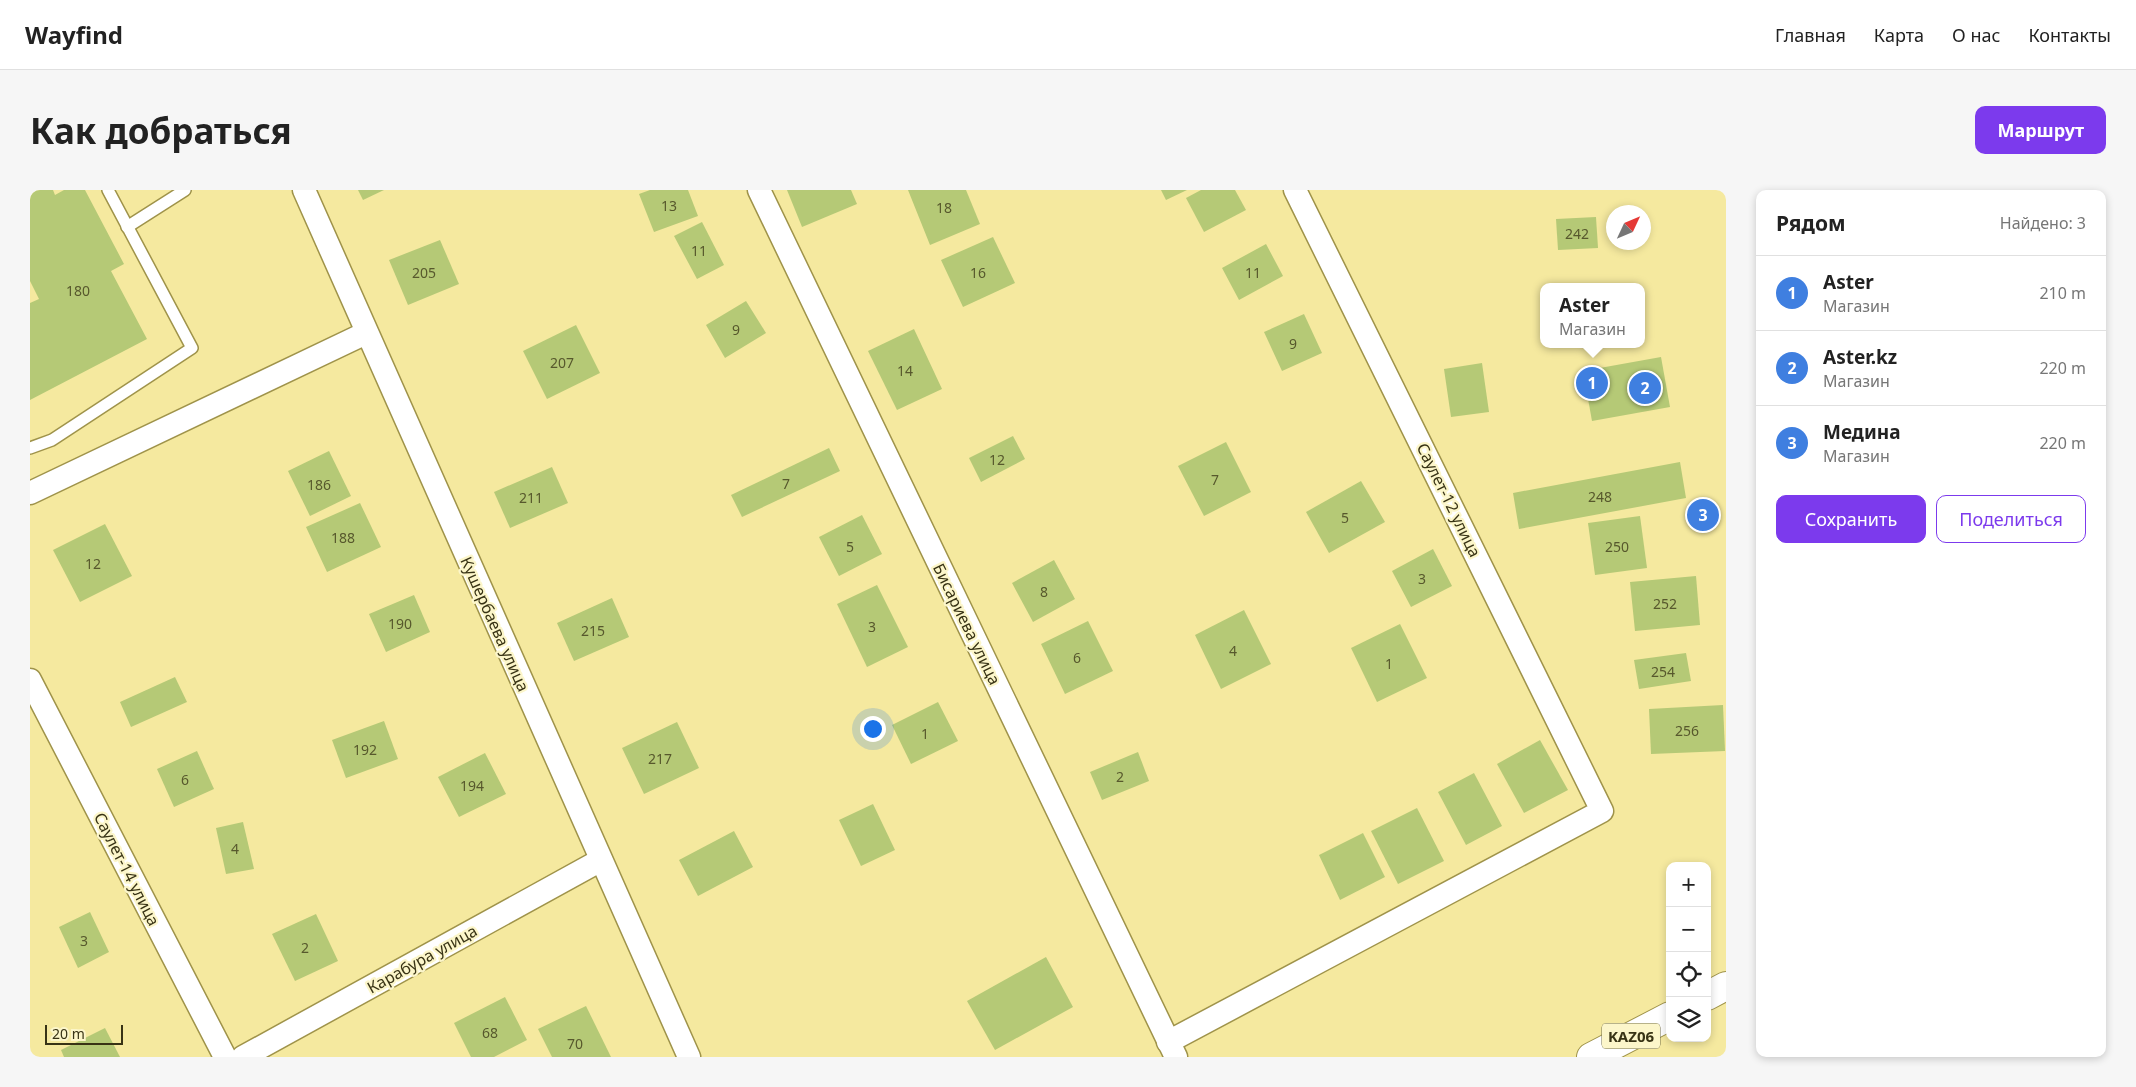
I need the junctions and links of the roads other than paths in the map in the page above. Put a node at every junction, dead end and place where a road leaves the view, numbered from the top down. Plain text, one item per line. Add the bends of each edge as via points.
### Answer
1 (108, 190) edge
2 (184, 190) edge
3 (304, 190) edge
4 (759, 190) edge
5 (1296, 190) edge
6 (127, 227) junction
7 (366, 333) junction
8 (30, 448) edge
9 (30, 493) edge
10 (30, 680) edge
11 (601, 860) junction
12 (1726, 986) edge
13 (1711, 994) edge
14 (1666, 1018) edge
15 (1172, 1050) edge
16 (225, 1057) edge
17 (243, 1057) edge
18 (689, 1057) edge
19 (1591, 1057) edge

1 - 6 lane
2 - 6 lane
3 - 7 street, Кушербаева улица
4 - 15 street, Бисариева улица
5 - 15 street, Саулет-12 улица via 1602,810
6 - 8 lane via 192,348 52,440
7 - 9 street
7 - 11 street, Кушербаева улица
10 - 16 street, Саулет-14 улица
11 - 17 street, Карабура улица
11 - 18 street, Кушербаева улица
12 - 13 main road
14 - 19 main road, KAZ06

